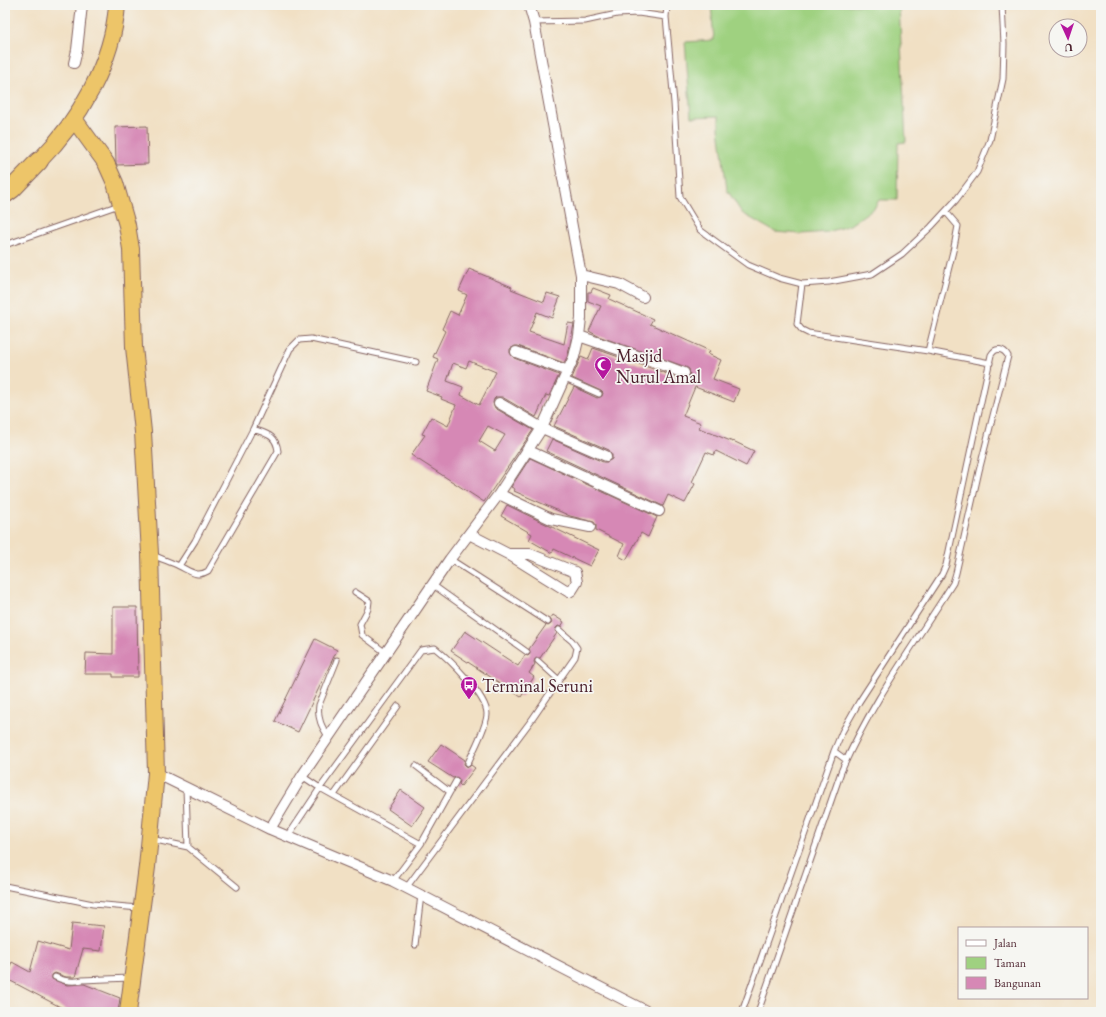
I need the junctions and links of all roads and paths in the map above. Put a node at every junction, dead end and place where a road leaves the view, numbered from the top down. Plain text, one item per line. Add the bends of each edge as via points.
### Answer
1 (82, 5) edge
2 (117, 5) edge
3 (529, 5) edge
4 (667, 5) edge
5 (1002, 5) edge
6 (666, 17) junction
7 (534, 22) junction
8 (74, 63) dead end
9 (74, 119) junction
10 (39, 161) junction
11 (5, 179) edge
12 (5, 194) edge
13 (122, 204) junction
14 (946, 212) junction
15 (5, 245) edge
16 (581, 275) junction
17 (802, 284) junction
18 (643, 296) dead end
19 (579, 336) junction
20 (928, 351) junction
21 (516, 352) dead end
22 (416, 362) dead end
23 (990, 363) junction
24 (684, 374) dead end
25 (566, 375) junction
26 (599, 394) dead end
27 (499, 404) dead end
28 (542, 428) junction
29 (253, 429) junction
30 (527, 450) junction
31 (606, 456) dead end
32 (499, 494) junction
33 (659, 511) dead end
34 (590, 527) dead end
35 (469, 534) junction
36 (150, 554) junction
37 (508, 554) junction
38 (450, 559) junction
39 (180, 566) junction
40 (433, 585) junction
41 (355, 592) dead end
42 (548, 622) dead end
43 (559, 630) dead end
44 (527, 652) dead end
45 (386, 653) junction
46 (337, 660) dead end
47 (538, 661) dead end
48 (559, 680) junction
49 (398, 706) dead end
50 (329, 738) junction
51 (834, 751) junction
52 (846, 760) junction
53 (468, 763) dead end
54 (416, 766) dead end
55 (156, 773) junction
56 (302, 776) junction
57 (456, 781) dead end
58 (186, 788) junction
59 (320, 788) junction
60 (450, 792) junction
61 (334, 795) junction
62 (270, 829) junction
63 (288, 836) junction
64 (150, 839) junction
65 (421, 844) junction
66 (188, 847) junction
67 (393, 881) junction
68 (5, 887) edge
69 (237, 887) dead end
70 (406, 888) junction
71 (420, 895) junction
72 (142, 908) junction
73 (415, 945) dead end
74 (55, 977) dead end
75 (133, 978) junction
76 (128, 1012) edge
77 (648, 1012) edge
78 (742, 1012) edge
79 (758, 1012) edge

1 - 8 street
2 - 9 highway via 112,36 98,77
3 - 7 street
4 - 6 lane
5 - 14 lane via 1003,79 990,140 977,172
6 - 7 lane via 617,14 585,21
6 - 17 lane via 680,197 700,230 748,265
7 - 16 street
9 - 10 highway
9 - 13 highway via 106,163 116,183
10 - 11 highway
10 - 12 highway
13 - 15 lane
13 - 36 highway via 131,249 134,347 143,432
14 - 17 lane via 902,254 872,274
14 - 20 lane via 958,226
16 - 18 street via 619,284
16 - 19 street
17 - 20 lane via 797,324 802,330
19 - 24 street
19 - 25 street
20 - 23 lane
21 - 25 street
22 - 29 lane via 311,339 299,340 290,349
23 - 51 lane via 946,565 859,702
23 - 52 lane via 993,351 997,349 1008,356 955,578 898,667
25 - 26 lane
25 - 28 street
27 - 28 street
28 - 30 street
28 - 31 street
29 - 39 lane
29 - 39 lane via 277,442 278,451 208,571 198,575
30 - 32 street
30 - 33 street
32 - 34 street via 551,519
32 - 35 street
35 - 37 street
35 - 38 street
36 - 39 lane
36 - 55 highway
37 - 37 street via 530,554 544,559 575,572 577,582 569,592
38 - 40 street
38 - 42 lane
40 - 44 lane
40 - 45 street
41 - 45 lane via 369,601 360,624 362,634
43 - 48 lane via 577,648 575,657
45 - 50 street
46 - 50 lane via 318,705 320,725
47 - 48 lane
48 - 70 lane
49 - 61 lane
50 - 56 street
51 - 52 lane
51 - 78 lane
52 - 79 lane
53 - 59 lane via 483,730 487,714 482,699 450,660 435,648 420,650
54 - 60 lane
55 - 58 street
55 - 64 highway
56 - 59 lane
56 - 62 street
57 - 60 lane
58 - 62 street
58 - 66 lane
59 - 61 lane
59 - 63 lane
60 - 65 lane
61 - 65 lane
62 - 63 street
63 - 67 street
64 - 66 lane
64 - 72 highway
65 - 67 lane
66 - 69 lane
67 - 70 street
68 - 72 lane via 93,904
70 - 71 street
71 - 73 lane
71 - 77 street
72 - 75 highway
74 - 75 lane via 75,982
75 - 76 highway

